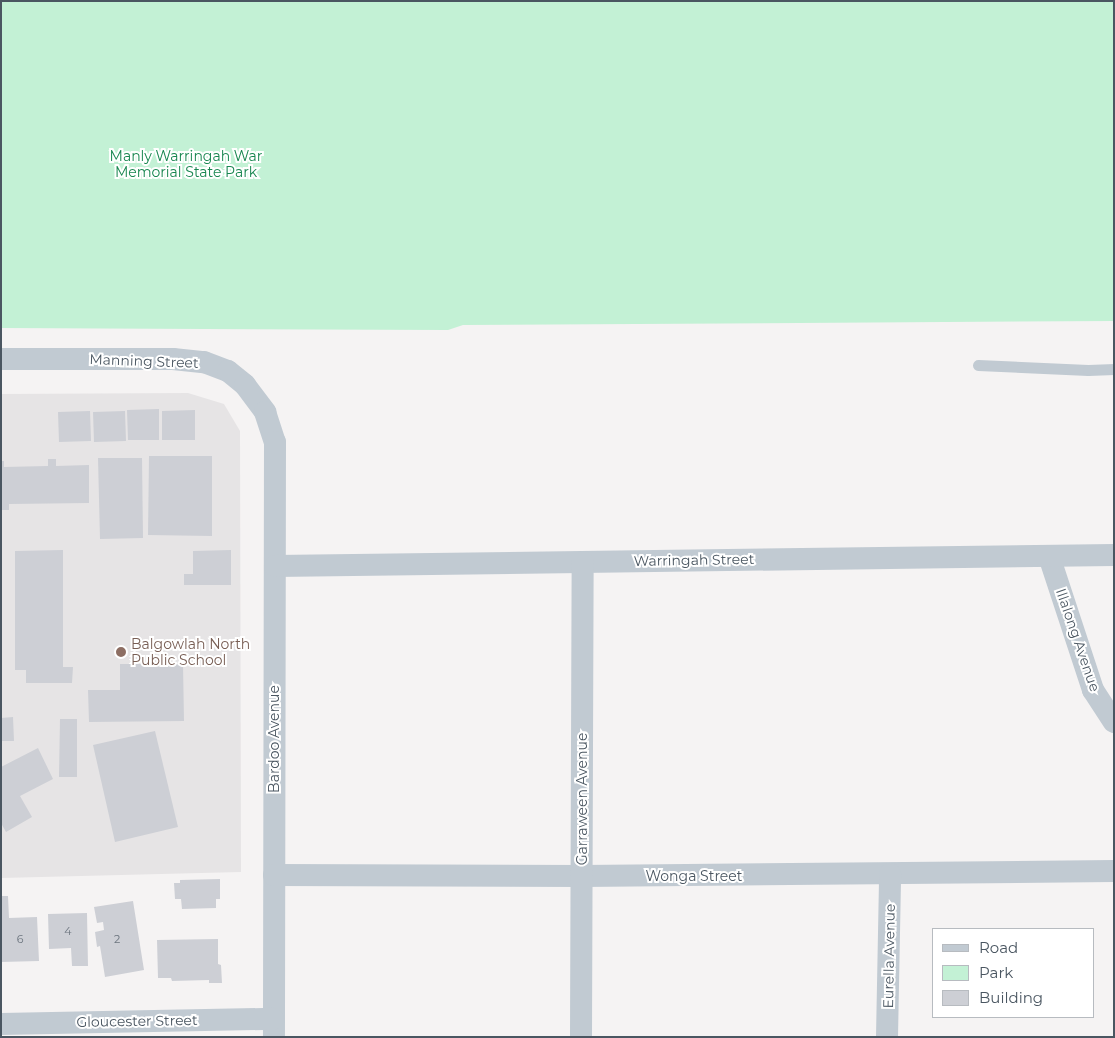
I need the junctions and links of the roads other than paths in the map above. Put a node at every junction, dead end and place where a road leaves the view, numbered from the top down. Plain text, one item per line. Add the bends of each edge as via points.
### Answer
1 (1, 359) edge
2 (978, 365) dead end
3 (1114, 369) edge
4 (275, 442) joint
5 (1114, 555) edge
6 (1049, 556) junction
7 (583, 562) junction
8 (275, 566) junction
9 (1114, 722) edge
10 (1114, 871) edge
11 (890, 874) junction
12 (274, 875) junction
13 (582, 876) junction
14 (1, 1024) edge
15 (273, 1028) edge
16 (582, 1037) edge
17 (887, 1037) edge

1 - 4 street, Manning Street via 173,358 204,362 228,371 244,385 265,412
2 - 3 lane
4 - 8 street, Bardoo Avenue
5 - 6 street, Warringah Street
6 - 7 street, Warringah Street
6 - 9 street, Illalong Avenue via 1094,690
7 - 8 street, Warringah Street
7 - 13 street, Garraween Avenue
8 - 12 street, Bardoo Avenue
10 - 11 street, Wonga Street
11 - 13 street, Wonga Street
11 - 17 street, Eurella Avenue
12 - 13 street, Wonga Street
12 - 15 street, Bardoo Avenue
13 - 16 street, Garraween Avenue
14 - 15 street, Gloucester Street

